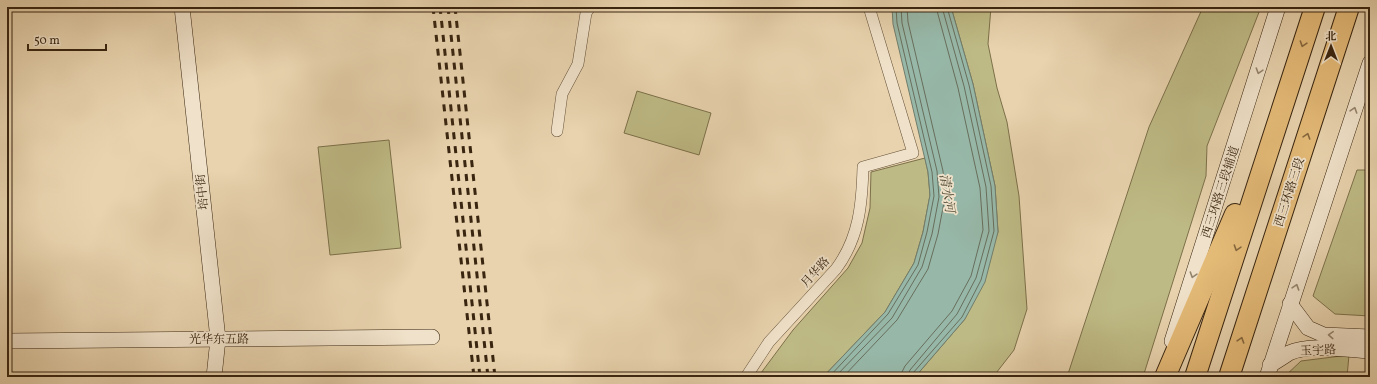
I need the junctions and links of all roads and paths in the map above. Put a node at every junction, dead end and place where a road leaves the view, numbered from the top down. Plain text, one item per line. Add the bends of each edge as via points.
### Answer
1 (182, 7) edge
2 (590, 7) edge
3 (869, 7) edge
4 (1278, 7) edge
5 (1315, 7) edge
6 (1349, 7) edge
7 (1370, 63) edge
8 (1283, 104) junction
9 (557, 131) dead end
10 (1290, 304) junction
11 (1308, 328) junction
12 (432, 337) dead end
13 (1370, 337) edge
14 (218, 339) junction
15 (7, 341) edge
16 (1301, 349) junction
17 (1370, 351) edge
18 (1268, 371) edge
19 (214, 377) edge
20 (746, 377) edge
21 (1160, 377) edge
22 (1165, 377) edge
23 (1195, 377) edge
24 (1229, 377) edge

1 - 14 street, 培中街
2 - 9 street via 586,13 578,64 562,94
3 - 20 street, 月华路 via 913,153 863,167 859,218 845,257 769,342
4 -> 21 street, 西三环路三段辅道
5 -> 8 highway
24 -> 6 highway, 西三环路三段
10 -> 7 street
8 - 22 highway
8 -> 23 highway
10 - 11 street, 玉宇路
10 - 18 street
13 -> 11 street, 玉宇路 via 1324,335
11 - 16 street
12 - 14 street, 光华东五路
14 - 15 street, 光华东五路
14 - 19 street, 培中街
16 - 17 street, 玉宇路
16 - 18 street, 玉宇路 via 1290,353

